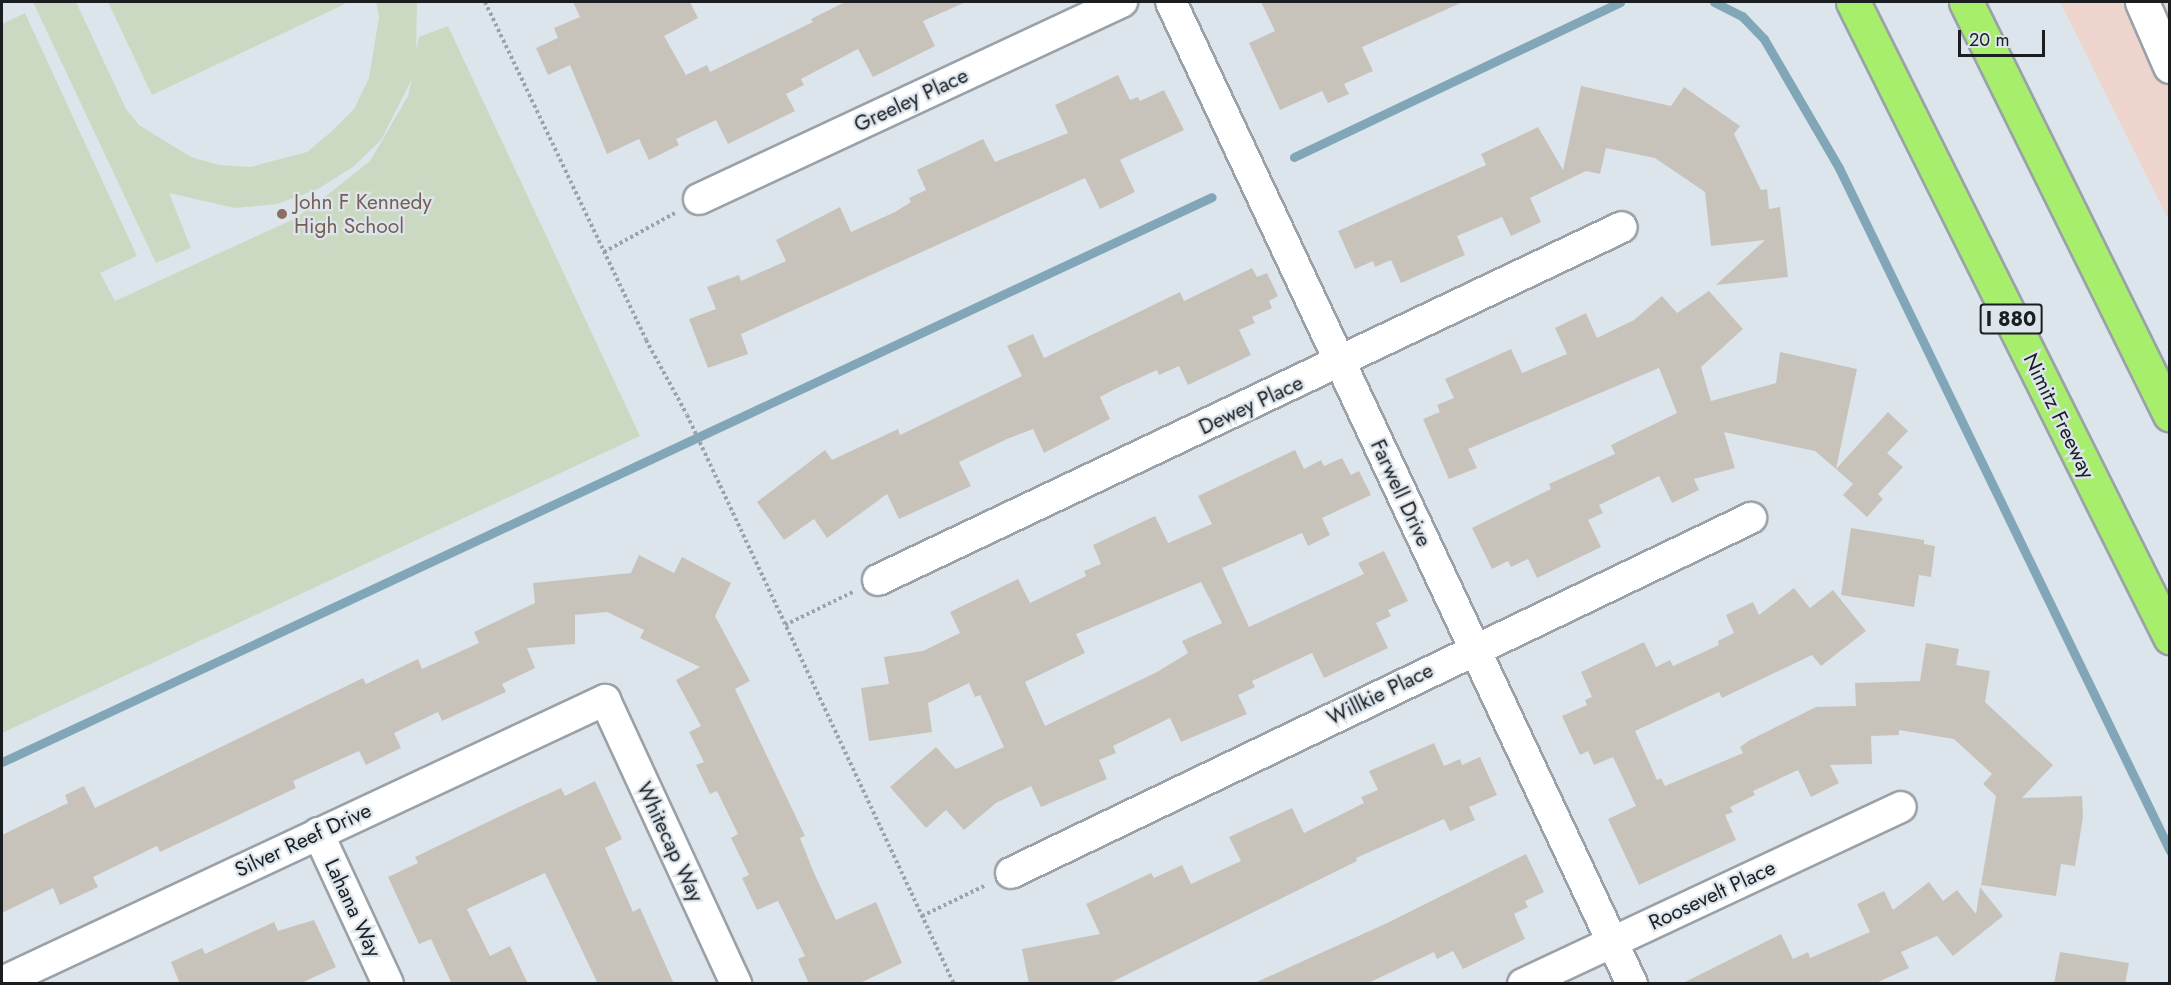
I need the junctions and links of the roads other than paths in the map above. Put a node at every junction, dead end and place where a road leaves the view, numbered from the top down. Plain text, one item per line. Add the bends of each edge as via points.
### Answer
1 (1122, 2) edge
2 (1171, 2) edge
3 (1853, 2) edge
4 (1966, 2) edge
5 (2142, 2) edge
6 (2169, 66) edge
7 (699, 199) road end
8 (1622, 227) dead end
9 (1341, 363) junction
10 (2169, 414) edge
11 (1751, 518) dead end
12 (878, 580) road end
13 (2169, 637) edge
14 (1474, 649) junction
15 (605, 700) joint
16 (1900, 807) dead end
17 (318, 833) junction
18 (1011, 873) road end
19 (1612, 941) junction
20 (46, 973) edge
21 (2, 982) edge
22 (388, 984) edge
23 (736, 984) edge
24 (1523, 984) edge
25 (1632, 984) edge

1 - 7 street, Greeley Place
2 - 9 street, Farwell Drive
3 - 13 highway, Nimitz Freeway / I 880
4 - 10 highway
5 - 6 street
8 - 9 street, Dewey Place
9 - 12 street, Dewey Place
9 - 14 street, Farwell Drive
11 - 14 street, Willkie Place
14 - 18 street, Willkie Place
14 - 19 street, Farwell Drive
15 - 17 street, Silver Reef Drive
15 - 23 street, Whitecap Way
16 - 19 street, Roosevelt Place
17 - 20 street, Silver Reef Drive
17 - 22 street, Lahana Way
19 - 24 street, Roosevelt Place
19 - 25 street, Farwell Drive
20 - 21 street, Silver Reef Drive

